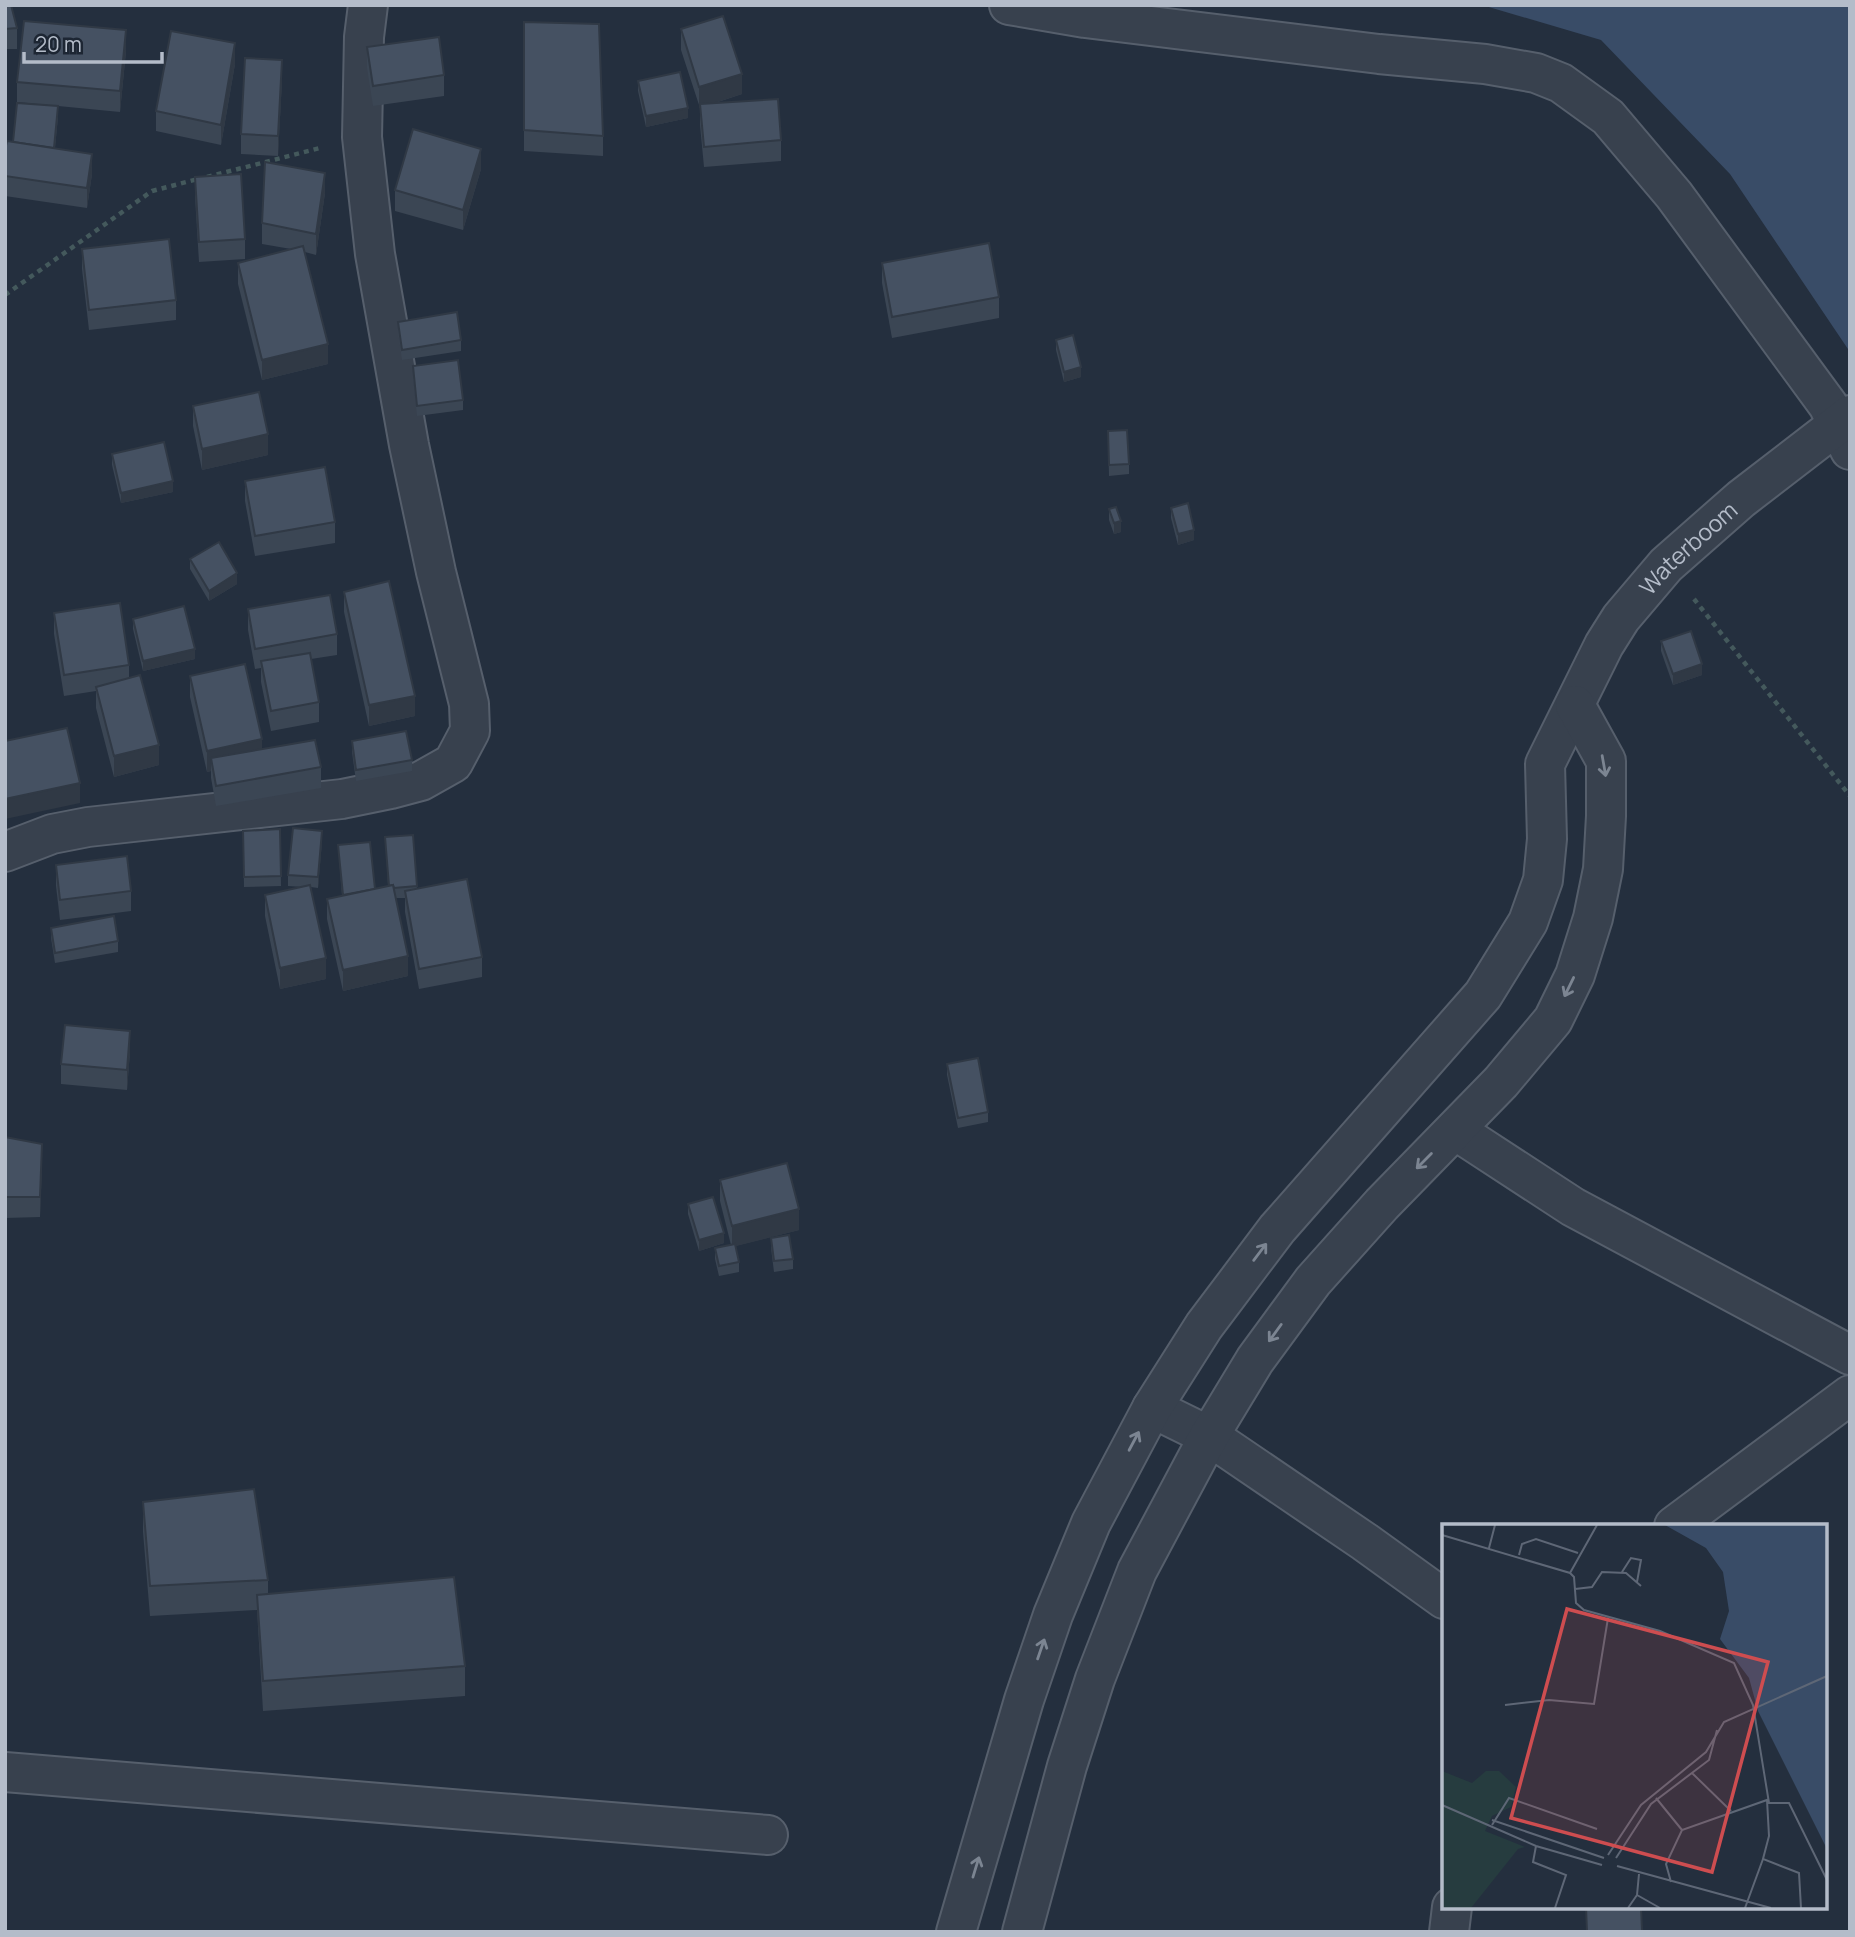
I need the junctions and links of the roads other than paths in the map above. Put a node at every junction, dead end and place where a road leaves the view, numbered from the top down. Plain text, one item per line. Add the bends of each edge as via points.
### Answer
1 (368, 5) edge
2 (1009, 5) edge
3 (1846, 430) edge
4 (1575, 705) junction
5 (5, 852) edge
6 (1455, 1130) junction
7 (1850, 1355) edge
8 (1850, 1395) edge
9 (1152, 1408) junction
10 (1209, 1436) junction
11 (1677, 1524) edge
12 (1442, 1598) edge
13 (5, 1772) edge
14 (768, 1835) dead end
15 (1452, 1909) edge
16 (956, 1932) edge
17 (1022, 1932) edge
18 (1448, 1932) edge

1 - 5 street via 362,137 375,254 401,407 469,704 470,731 453,763 391,789 342,799 88,827 51,834
2 - 3 street via 1085,18 1485,64 1536,73 1561,83 1608,117 1639,152
3 - 4 street, Waterboom via 1741,499 1666,565 1621,618
4 -> 6 street via 1605,761 1603,869 1593,918 1575,975 1553,1020
9 -> 4 street, Waterboom via 1204,1326 1277,1229 1483,995 1528,922 1543,880 1545,764
6 - 7 street via 1573,1207
6 -> 10 street via 1312,1281 1255,1360
8 - 11 street
9 - 10 street
16 -> 9 street, Waterboom via 1053,1615 1091,1523
10 - 12 street
10 - 17 street via 1137,1571 1095,1679
13 - 14 street
15 - 18 street

